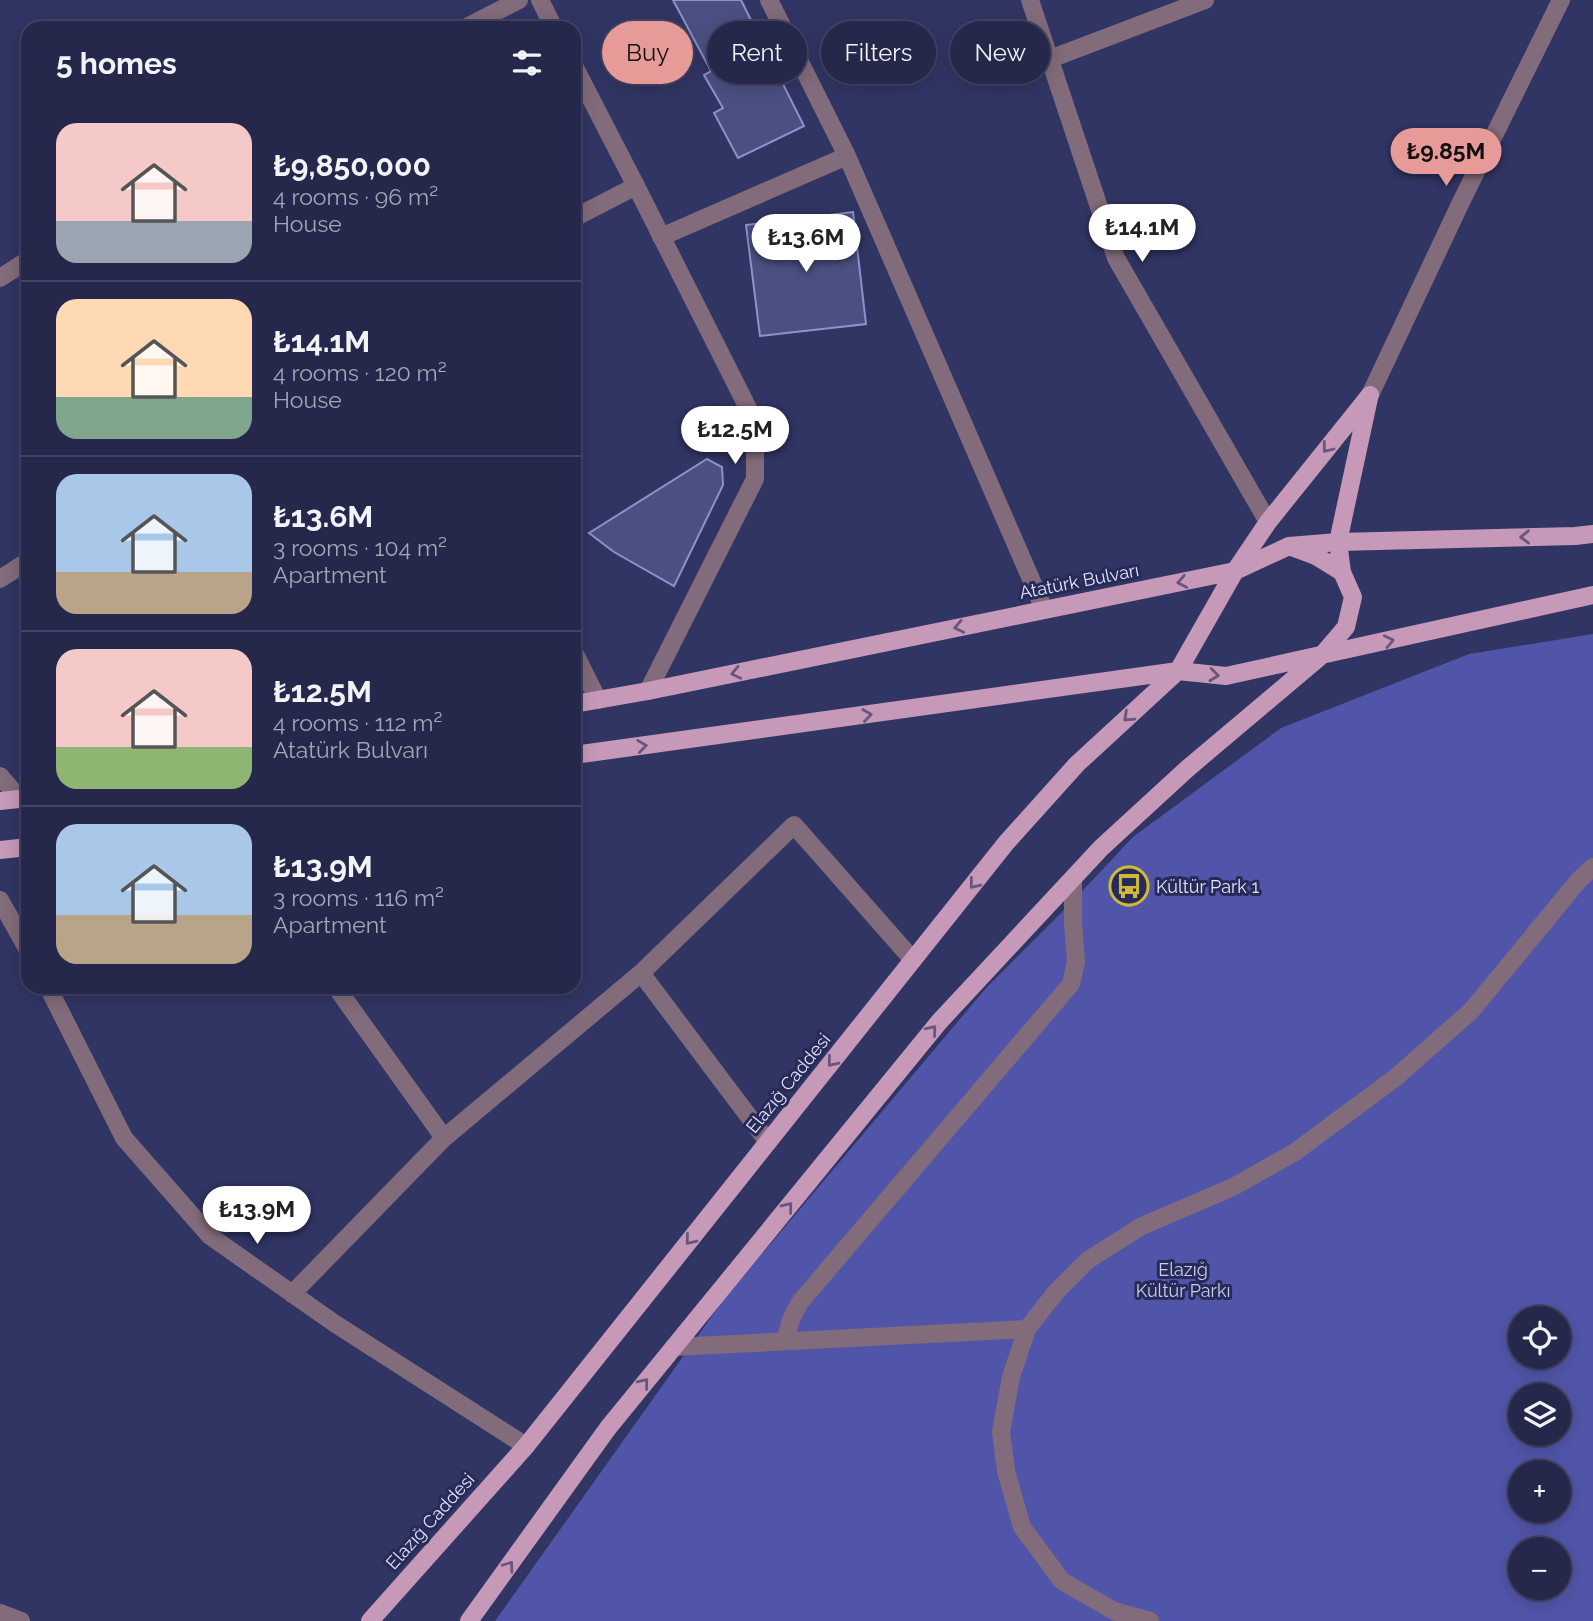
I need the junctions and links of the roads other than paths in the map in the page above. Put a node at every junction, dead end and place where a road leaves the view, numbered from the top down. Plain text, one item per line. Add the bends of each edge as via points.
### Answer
1 (519, 0) edge
2 (540, 0) edge
3 (769, 0) edge
4 (1030, 0) edge
5 (1205, 0) edge
6 (1561, 0) edge
7 (478, 21) edge
8 (550, 21) edge
9 (1037, 21) edge
10 (1050, 59) edge
11 (1050, 62) edge
12 (581, 80) edge
13 (847, 156) junction
14 (636, 186) junction
15 (581, 214) edge
16 (662, 237) junction
17 (21, 264) edge
18 (0, 278) edge
19 (1370, 395) junction
20 (1268, 522) junction
21 (1593, 534) edge
22 (1338, 542) junction
23 (1289, 546) junction
24 (21, 566) edge
25 (1235, 571) junction
26 (1342, 572) junction
27 (0, 579) edge
28 (1593, 595) edge
29 (1044, 609) junction
30 (1322, 655) junction
31 (581, 666) edge
32 (1178, 671) junction
33 (648, 691) junction
34 (598, 700) junction
35 (581, 703) edge
36 (581, 754) edge
37 (0, 776) edge
38 (21, 795) edge
39 (21, 798) edge
40 (0, 801) edge
41 (21, 848) edge
42 (0, 850) edge
43 (1593, 867) edge
44 (1073, 879) junction
45 (0, 900) edge
46 (21, 938) edge
47 (913, 960) junction
48 (641, 973) junction
49 (52, 994) edge
50 (341, 994) edge
51 (444, 1138) junction
52 (768, 1142) junction
53 (292, 1294) junction
54 (1027, 1329) junction
55 (786, 1341) junction
56 (674, 1346) junction
57 (526, 1446) junction
58 (0, 1613) edge
59 (21, 1621) edge
60 (370, 1621) edge
61 (469, 1621) edge
62 (1150, 1621) edge

1 - 7 street
2 - 8 street
3 - 13 street
4 - 9 street
5 - 10 street
6 - 19 street
11 - 20 street via 1116,258
12 - 14 street
13 - 16 street
13 - 29 street
14 - 15 street
14 - 16 street
16 - 33 street via 755,422 755,479
17 - 18 street
19 -> 20 main road, Elazığ Caddesi
19 - 22 main road
20 - 25 main road, Elazığ Caddesi
21 -> 22 main road, Atatürk Bulvarı
22 - 23 main road, Atatürk Bulvarı
22 - 26 main road
23 - 25 main road, Atatürk Bulvarı
23 - 26 main road
24 - 27 street
25 -> 29 main road, Atatürk Bulvarı
25 - 32 main road, Elazığ Caddesi
26 - 30 main road via 1353,597 1351,607 1346,627
30 -> 28 main road
29 -> 33 main road, Atatürk Bulvarı
32 -> 30 main road via 1226,676
30 - 44 main road via 1187,769
31 - 34 street
36 -> 32 main road
32 -> 47 main road, Elazığ Caddesi via 1077,764 1006,843
33 - 34 main road, Atatürk Bulvarı
34 - 35 main road, Atatürk Bulvarı
37 - 38 street
39 - 40 main road
41 - 42 main road
43 - 54 street via 1471,1011 1395,1078 1295,1152 1233,1187 1142,1226 1088,1260
44 - 55 street via 1076,962 1071,984 801,1301
56 -> 44 main road via 939,1022
45 - 46 street
47 - 48 street via 794,825
47 -> 52 main road, Elazığ Caddesi
48 - 51 street
48 - 52 street
49 - 53 street via 124,1138 209,1236
50 - 51 street
51 - 53 street
52 -> 57 main road, Elazığ Caddesi
53 - 57 street
54 - 55 street
54 - 62 street via 1011,1377 1001,1432 1006,1471 1022,1527 1062,1581 1114,1611
55 - 56 street
61 -> 56 main road via 608,1428
57 - 60 main road, Elazığ Caddesi
58 - 59 street

